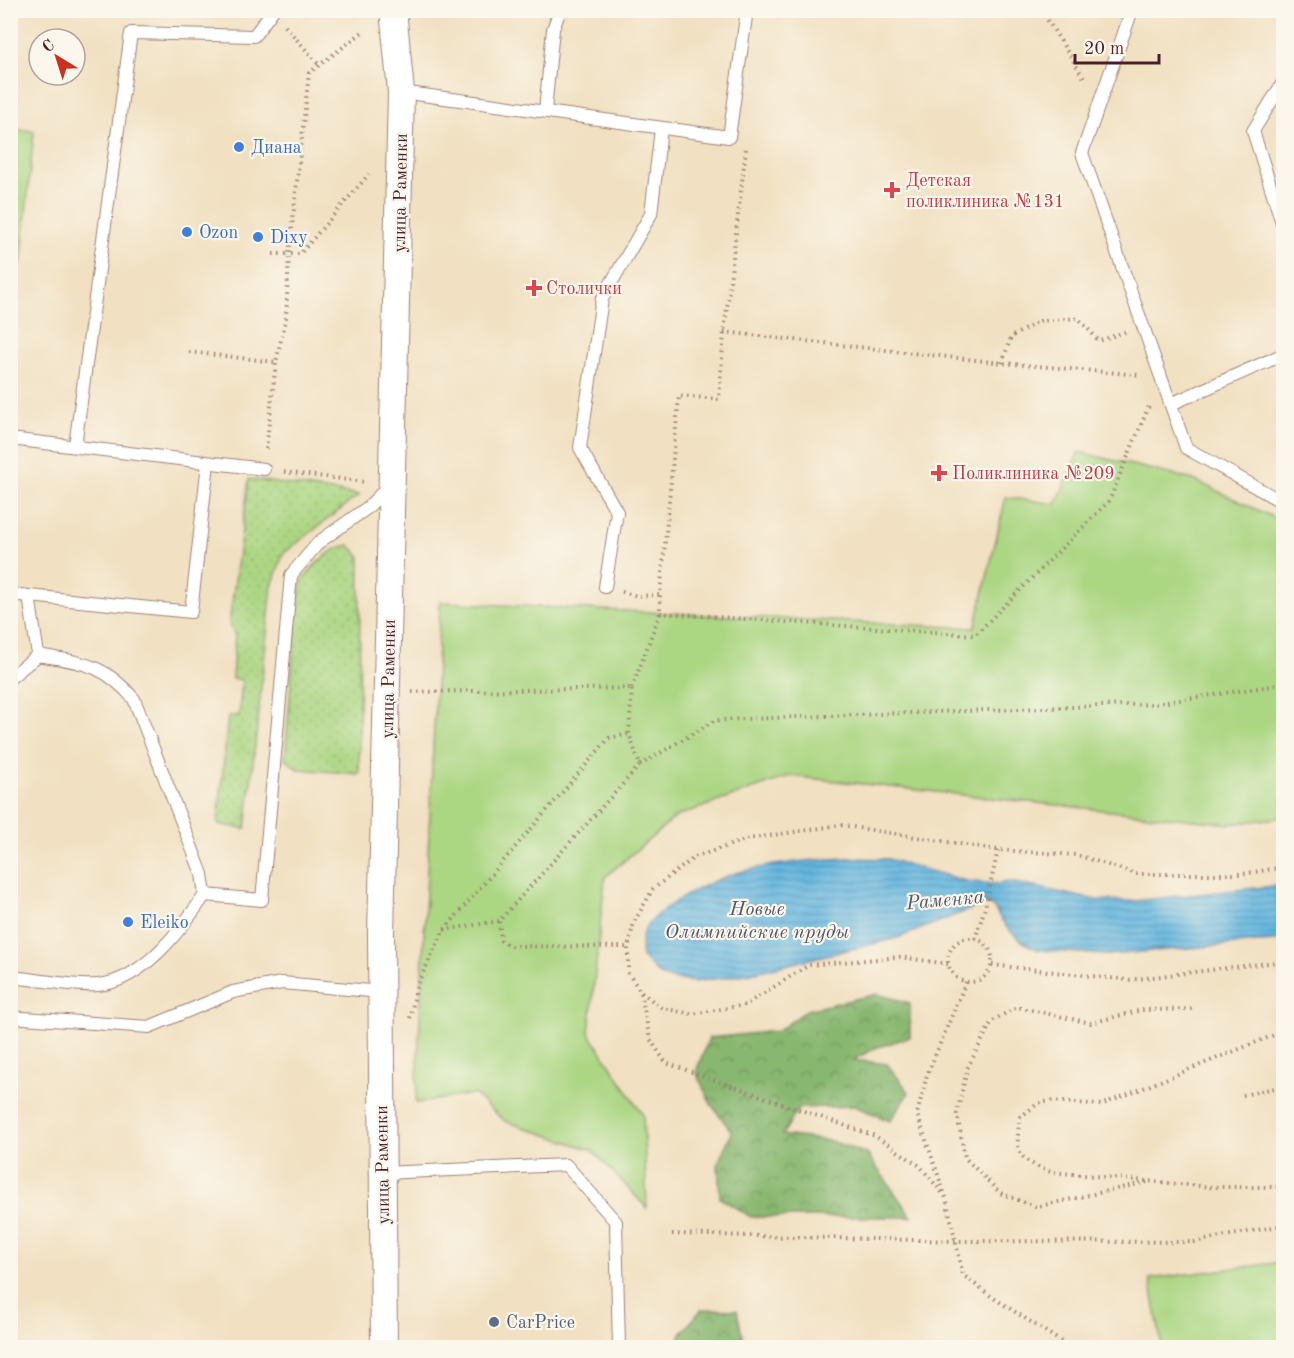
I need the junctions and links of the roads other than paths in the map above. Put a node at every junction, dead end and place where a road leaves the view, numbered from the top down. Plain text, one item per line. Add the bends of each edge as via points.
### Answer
1 (393, 10) edge
2 (560, 10) edge
3 (747, 10) edge
4 (1132, 10) edge
5 (273, 11) edge
6 (1284, 81) edge
7 (401, 92) junction
8 (545, 111) junction
9 (661, 129) junction
10 (1284, 229) edge
11 (1284, 354) edge
12 (1171, 404) junction
13 (10, 438) edge
14 (75, 446) junction
15 (208, 463) junction
16 (264, 469) road end
17 (393, 483) junction
18 (1284, 503) edge
19 (604, 587) dead end
20 (10, 594) edge
21 (29, 596) junction
22 (38, 655) junction
23 (10, 678) edge
24 (205, 895) junction
25 (10, 977) edge
26 (381, 992) junction
27 (10, 1017) edge
28 (382, 1173) junction
29 (384, 1347) edge
30 (619, 1347) edge

1 - 7 street, улица Раменки
2 - 8 lane via 553,29
3 - 9 lane via 729,137
4 - 12 lane via 1082,153
5 - 14 lane via 254,36 131,33
6 - 10 lane via 1253,131
7 - 8 lane
7 - 17 street, улица Раменки
8 - 9 lane
9 - 19 lane via 651,214 602,299 580,448 617,512
11 - 12 lane
12 - 18 lane via 1186,448
13 - 14 lane
14 - 15 lane
15 - 16 lane
15 - 21 lane via 191,612
17 - 24 lane via 367,508 319,542 291,575 262,900
17 - 26 street, улица Раменки
20 - 21 lane
21 - 22 lane
22 - 23 lane
22 - 24 lane via 94,666 117,679 134,699 202,874
24 - 25 lane via 181,929 132,975 99,985
26 - 27 lane via 282,983 233,992 149,1027
26 - 28 street, улица Раменки
28 - 29 street, улица Раменки
28 - 30 lane via 566,1165 616,1222

